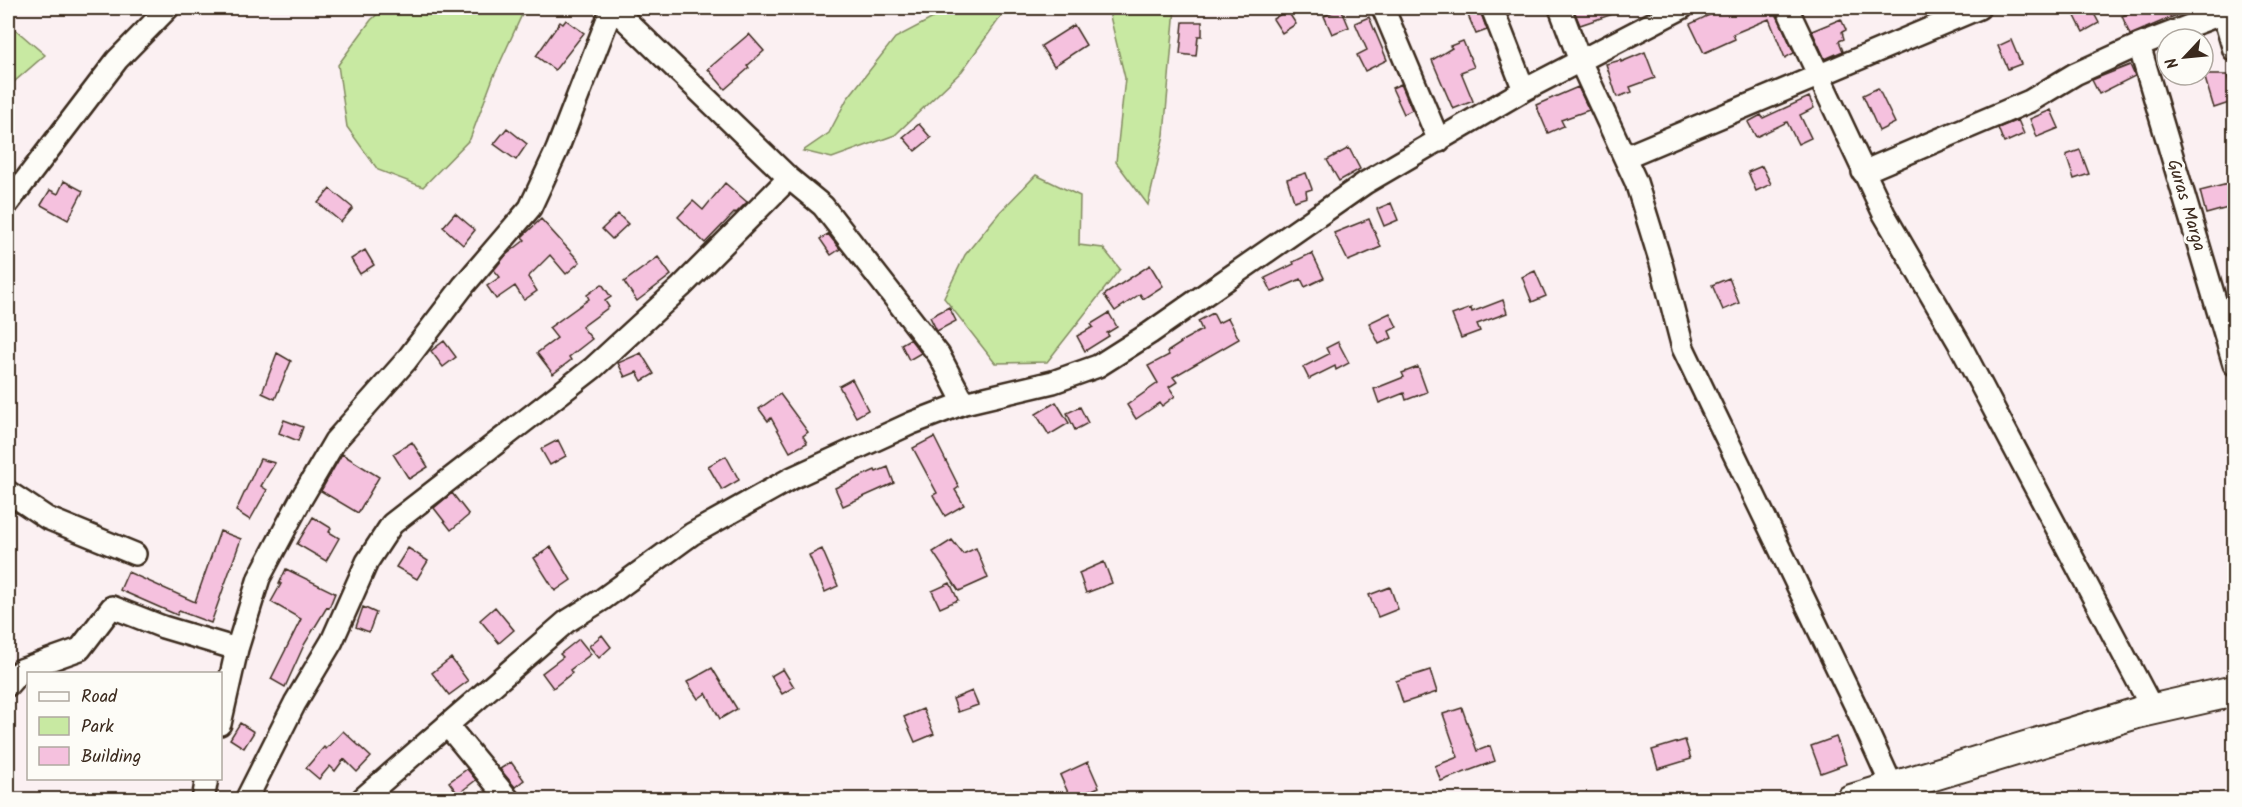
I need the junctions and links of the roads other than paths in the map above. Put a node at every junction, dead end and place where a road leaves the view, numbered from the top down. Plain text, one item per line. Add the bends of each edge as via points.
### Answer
1 (168, 8) edge
2 (613, 8) edge
3 (1383, 8) edge
4 (1492, 8) edge
5 (1560, 8) edge
6 (1682, 8) edge
7 (1787, 8) edge
8 (1979, 8) edge
9 (2229, 11) edge
10 (2139, 45) junction
11 (2235, 51) edge
12 (1580, 61) junction
13 (1818, 76) junction
14 (1524, 90) junction
15 (1439, 141) junction
16 (1625, 158) junction
17 (1863, 172) junction
18 (789, 178) junction
19 (8, 203) edge
20 (2235, 364) edge
21 (964, 403) junction
22 (8, 492) edge
23 (135, 554) dead end
24 (237, 649) junction
25 (8, 685) edge
26 (2235, 691) edge
27 (2153, 710) junction
28 (222, 715) edge
29 (447, 725) junction
30 (207, 780) edge
31 (1892, 786) junction
32 (202, 800) edge
33 (246, 800) edge
34 (361, 800) edge
35 (509, 800) edge
36 (1851, 800) edge

1 - 19 street via 117,60
2 - 18 street
2 - 24 street via 530,208 335,441 259,578
3 - 15 street
4 - 14 street
5 - 12 street
6 - 12 street
7 - 13 street
8 - 13 street
9 - 10 street
9 - 11 street
10 - 17 street via 2075,74 2030,101
10 - 20 street, Guras Marga
12 - 14 street
12 - 16 street
13 - 16 street
13 - 17 street
14 - 15 street
15 - 21 street via 1365,183 1098,366 1053,382
16 - 31 street via 1661,263 1683,348
17 - 27 street via 1959,343
18 - 21 street via 823,206 939,355
18 - 33 street via 681,287 593,368 392,524 367,562 332,641 295,703
21 - 29 street via 792,478 692,534 566,622
22 - 23 street via 47,518
24 - 25 street via 112,607 80,649 21,670
24 - 28 street
26 - 27 main road
27 - 31 main road
29 - 34 street
29 - 35 street
30 - 32 street
31 - 36 main road

